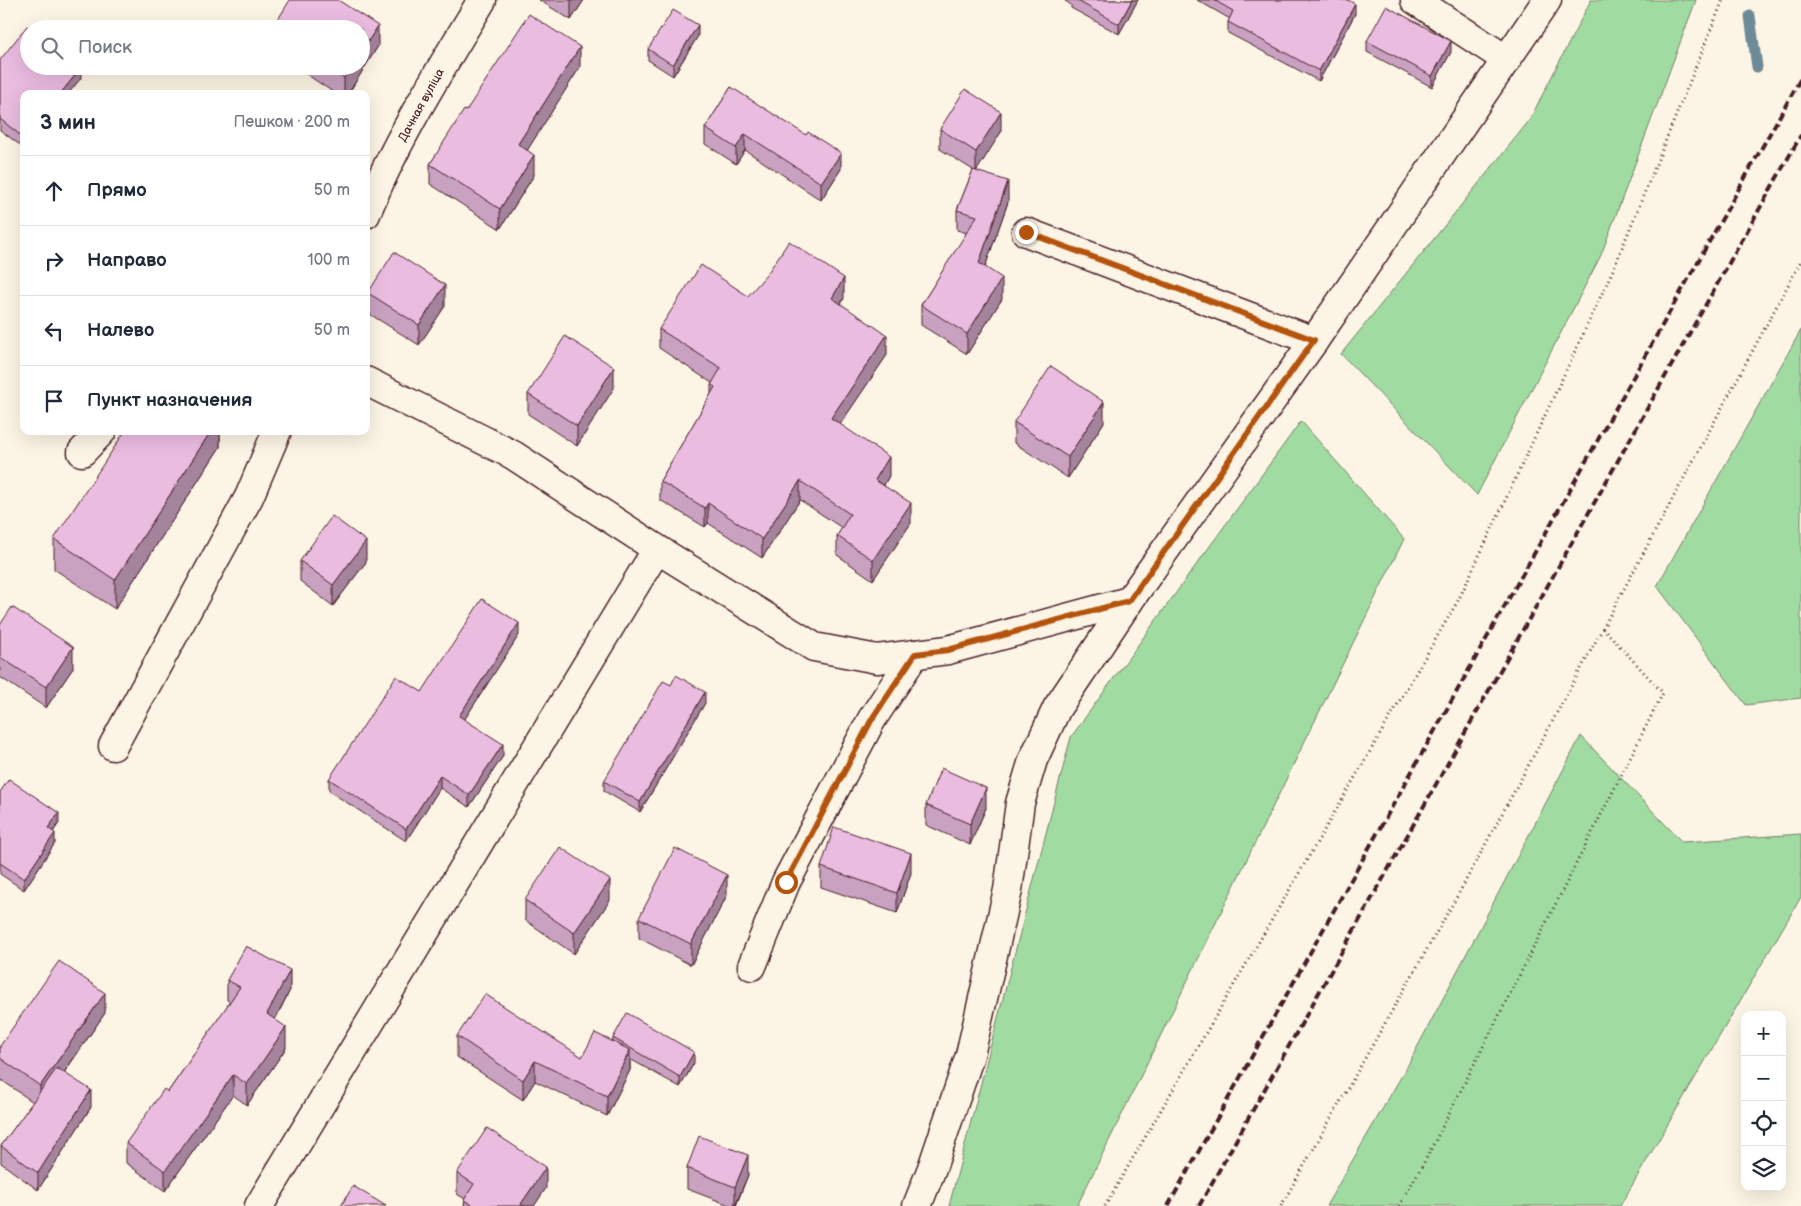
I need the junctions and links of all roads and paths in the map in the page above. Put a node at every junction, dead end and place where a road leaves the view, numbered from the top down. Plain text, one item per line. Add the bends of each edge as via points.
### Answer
1 (482, 0) edge
2 (1415, 0) edge
3 (1547, 0) edge
4 (1723, 0) edge
5 (1507, 60) junction
6 (370, 205) edge
7 (1026, 232) dead end
8 (1801, 261) edge
9 (1314, 340) junction
10 (370, 383) edge
11 (98, 435) edge
12 (275, 435) edge
13 (82, 452) dead end
14 (658, 549) junction
15 (1129, 601) junction
16 (1603, 628) junction
17 (915, 654) junction
18 (113, 746) dead end
19 (752, 966) dead end
20 (259, 1206) edge
21 (916, 1206) edge
22 (1105, 1206) edge
23 (1281, 1206) edge
24 (1399, 1206) edge

1 - 6 street, Дачная вуліца via 405,134
2 - 5 street
3 - 5 street
4 - 22 path via 1613,270 1460,599
5 - 9 street
7 - 9 street
8 - 16 path
9 - 15 street
10 - 14 street via 513,454
11 - 13 street
12 - 18 street via 249,497
14 - 17 street via 814,647 877,659
14 - 20 street
15 - 17 street via 948,650
15 - 21 street via 1058,708 1033,760 1020,804 1008,890 970,1055
16 - 23 path via 1459,894
16 - 24 path via 1663,693
17 - 19 street via 872,719 786,882

